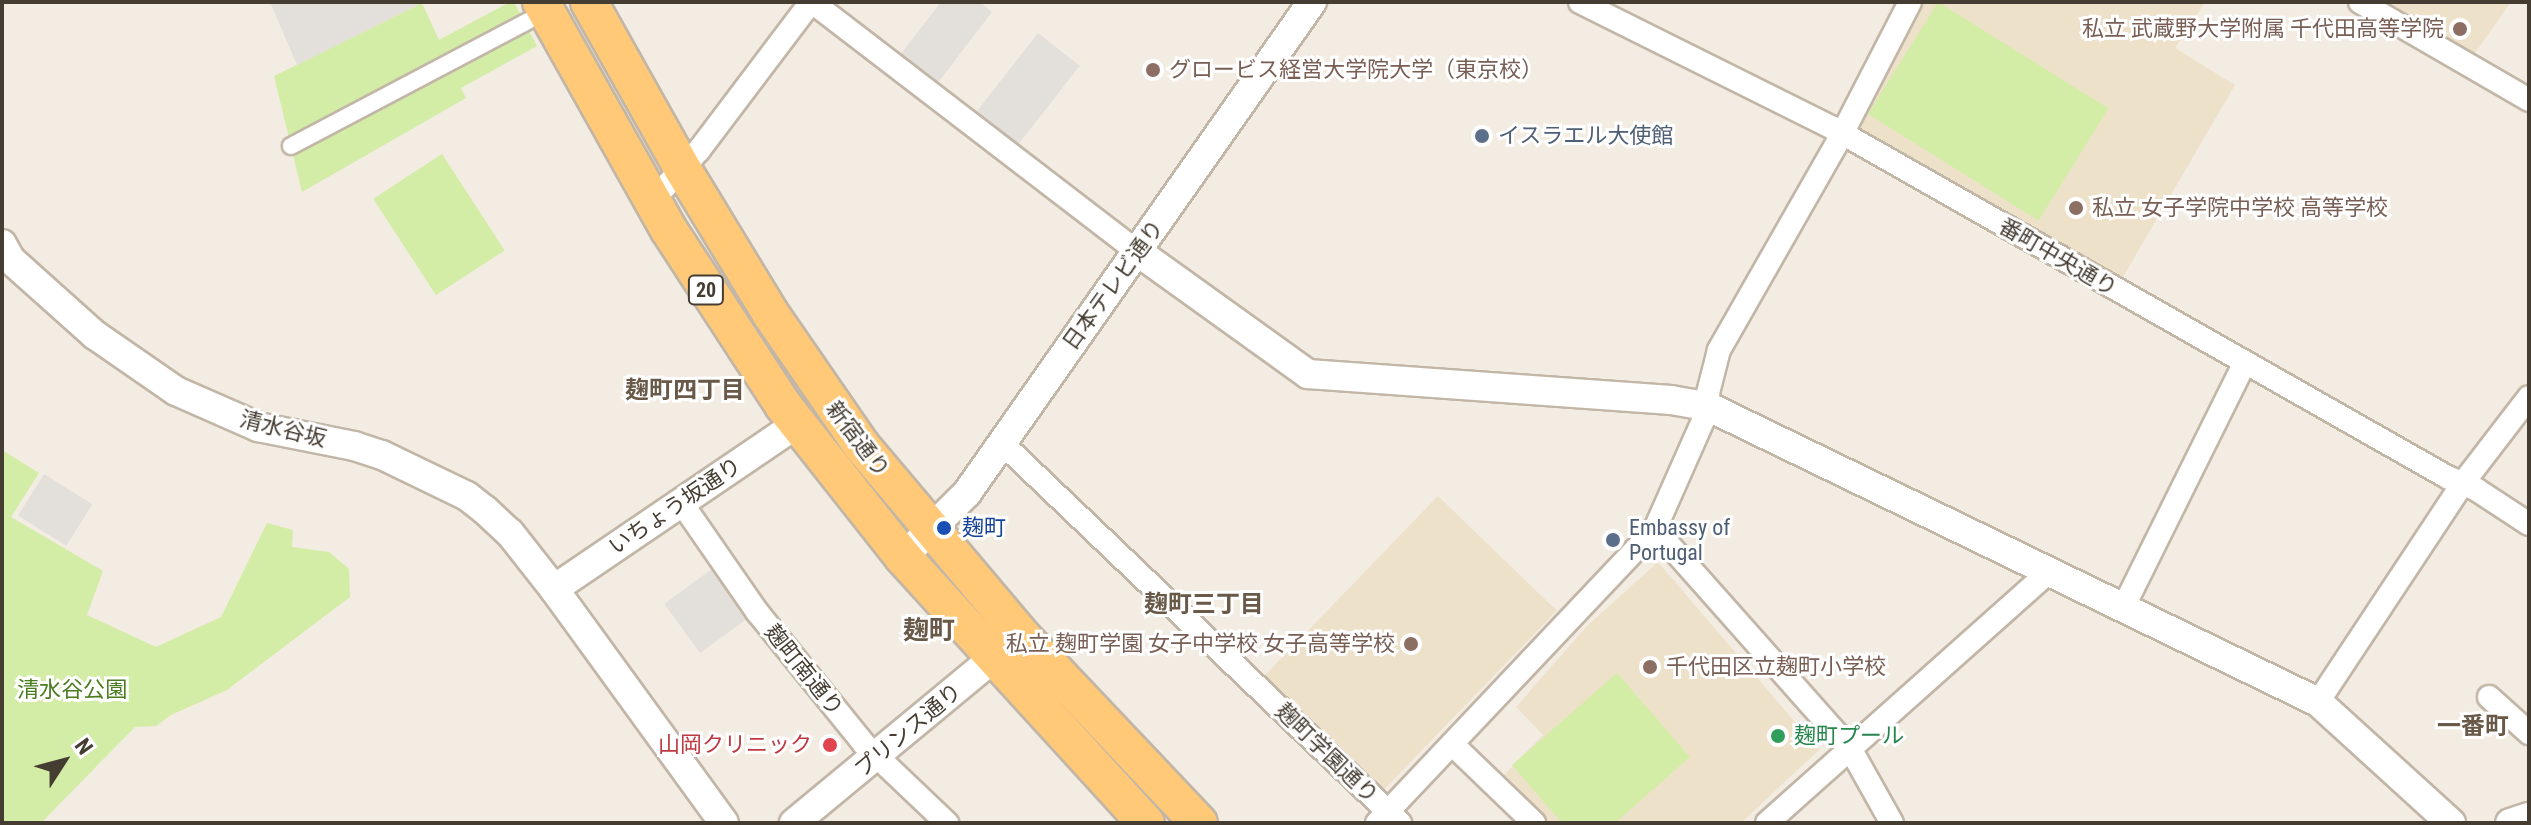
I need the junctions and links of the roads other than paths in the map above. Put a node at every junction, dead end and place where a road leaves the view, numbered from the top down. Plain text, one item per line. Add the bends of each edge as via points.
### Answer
1 (589, 2) edge
2 (812, 2) edge
3 (1312, 2) edge
4 (1580, 2) edge
5 (1910, 2) edge
6 (2360, 2) edge
7 (534, 12) edge
8 (2529, 100) edge
9 (1842, 134) junction
10 (291, 146) dead end
11 (682, 168) junction
12 (652, 201) junction
13 (1138, 252) junction
14 (5, 260) edge
15 (2245, 362) junction
16 (2529, 397) edge
17 (1709, 407) junction
18 (797, 424) junction
19 (1003, 444) junction
20 (2463, 483) junction
21 (681, 502) junction
22 (2529, 524) edge
23 (1655, 529) junction
24 (931, 531) junction
25 (903, 557) junction
26 (2051, 570) junction
27 (554, 589) junction
28 (2124, 606) junction
29 (1021, 635) junction
30 (994, 659) junction
31 (2489, 697) dead end
32 (2318, 702) junction
33 (2529, 733) edge
34 (1452, 744) junction
35 (1851, 750) junction
36 (877, 756) junction
37 (2529, 817) edge
38 (1388, 819) edge
39 (724, 823) edge
40 (794, 823) edge
41 (947, 823) edge
42 (1146, 823) edge
43 (1199, 823) edge
44 (1534, 823) edge
45 (1767, 823) edge
46 (1892, 823) edge
47 (2451, 823) edge
48 (2510, 823) edge

1 - 11 highway, 新宿通り / 20
2 - 11 street
2 - 13 street
3 - 13 street, 日本テレビ通り
4 - 9 street, 番町中央通り
5 - 9 street
6 - 8 street
7 - 10 street
7 - 12 highway, 新宿通り / 20
9 - 15 street, 番町中央通り
9 - 17 street via 1719,350
11 - 12 street
11 - 24 highway, 新宿通り / 20 via 816,382
12 - 18 highway, 新宿通り / 20
13 - 17 street via 1308,374
13 - 19 street, 日本テレビ通り
14 - 27 street, 清水谷坂 via 95,335 176,391 258,427 382,455 467,496 510,533
15 - 20 street, 番町中央通り
15 - 28 street
16 - 20 street
17 - 23 street
17 - 26 street
18 - 21 street, いちょう坂通り
18 - 25 highway, 新宿通り / 20
19 - 24 street, 日本テレビ通り
19 - 38 street, 麹町学園通り
20 - 22 street, 番町中央通り
20 - 32 street
21 - 27 street, いちょう坂通り
21 - 36 street, 麹町南通り via 758,613
23 - 34 street
23 - 35 street
24 - 25 street, 日本テレビ通り
24 - 29 highway, 新宿通り / 20
25 - 30 highway, 新宿通り / 20
26 - 28 street
26 - 35 street
27 - 39 street, 清水谷坂
28 - 32 street
29 - 30 street, プリンス通り
29 - 43 highway, 新宿通り / 20
30 - 36 street, プリンス通り
30 - 42 highway, 新宿通り / 20
31 - 33 street
32 - 47 street
34 - 38 street
34 - 44 street
35 - 45 street
35 - 46 street
36 - 40 street, プリンス通り
36 - 41 street, 麹町南通り
37 - 48 street

